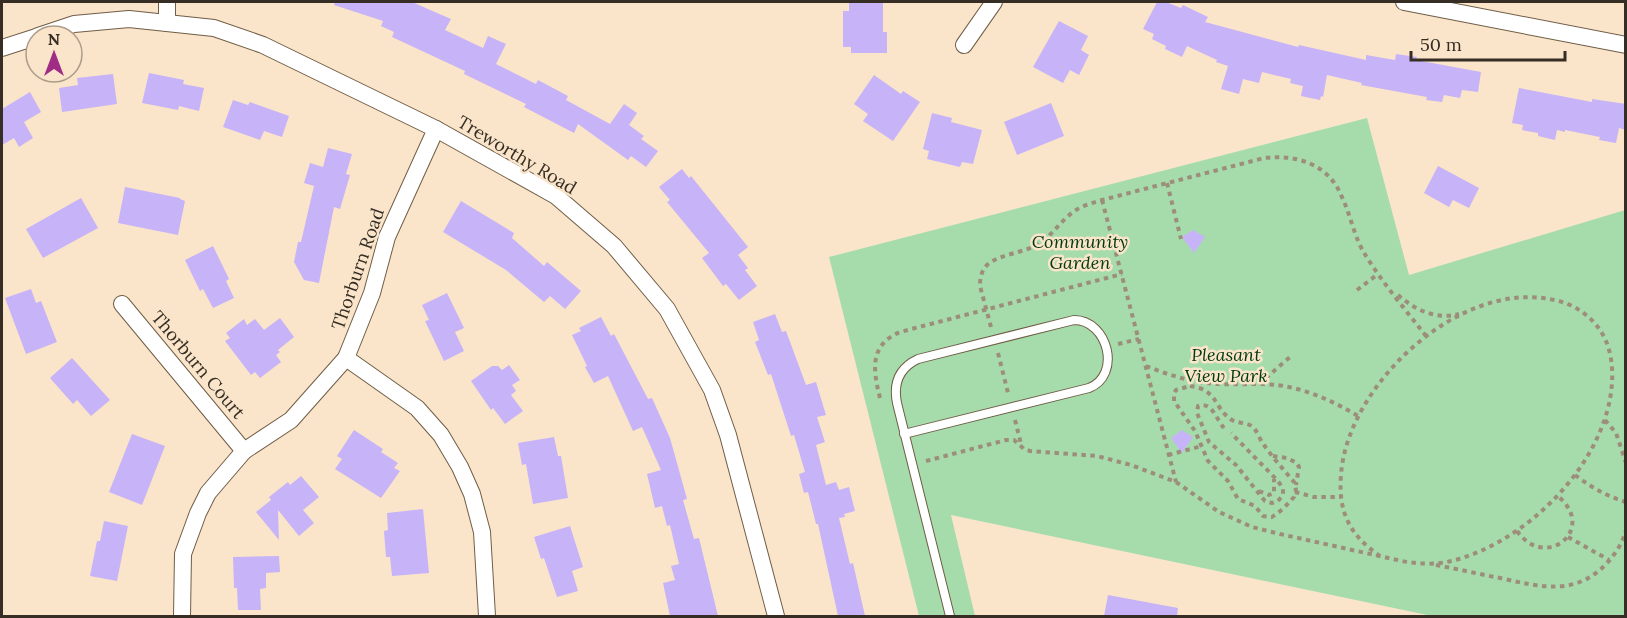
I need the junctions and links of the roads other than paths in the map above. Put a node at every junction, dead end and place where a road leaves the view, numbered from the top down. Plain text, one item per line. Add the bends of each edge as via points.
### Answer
1 (167, 2) edge
2 (994, 2) edge
3 (1404, 2) edge
4 (167, 23) junction
5 (74, 24) edge
6 (24, 40) edge
7 (964, 45) dead end
8 (1626, 45) edge
9 (2, 48) edge
10 (436, 129) junction
11 (122, 304) dead end
12 (346, 358) junction
13 (904, 434) junction
14 (244, 451) junction
15 (182, 616) edge
16 (487, 616) edge
17 (776, 616) edge
18 (950, 616) edge

1 - 4 street
2 - 7 street
3 - 8 street
4 - 5 street, Treworthy Road via 129,19
4 - 10 street, Treworthy Road via 214,28 263,45
6 - 9 street, Treworthy Road
10 - 12 street, Thorburn Road via 387,237 372,293
10 - 17 street, Treworthy Road via 555,196 614,246 667,309 712,390 728,435
11 - 14 street, Thorburn Court
12 - 14 street, Thorburn Road via 291,420
12 - 16 street via 417,408 441,435 460,467 482,532
13 - 13 lane via 896,387 900,373 911,362 1074,320 1088,322 1098,330 1106,347 1107,365 1096,385
13 - 18 lane
14 - 15 street, Thorburn Road via 208,493 198,513 183,554

